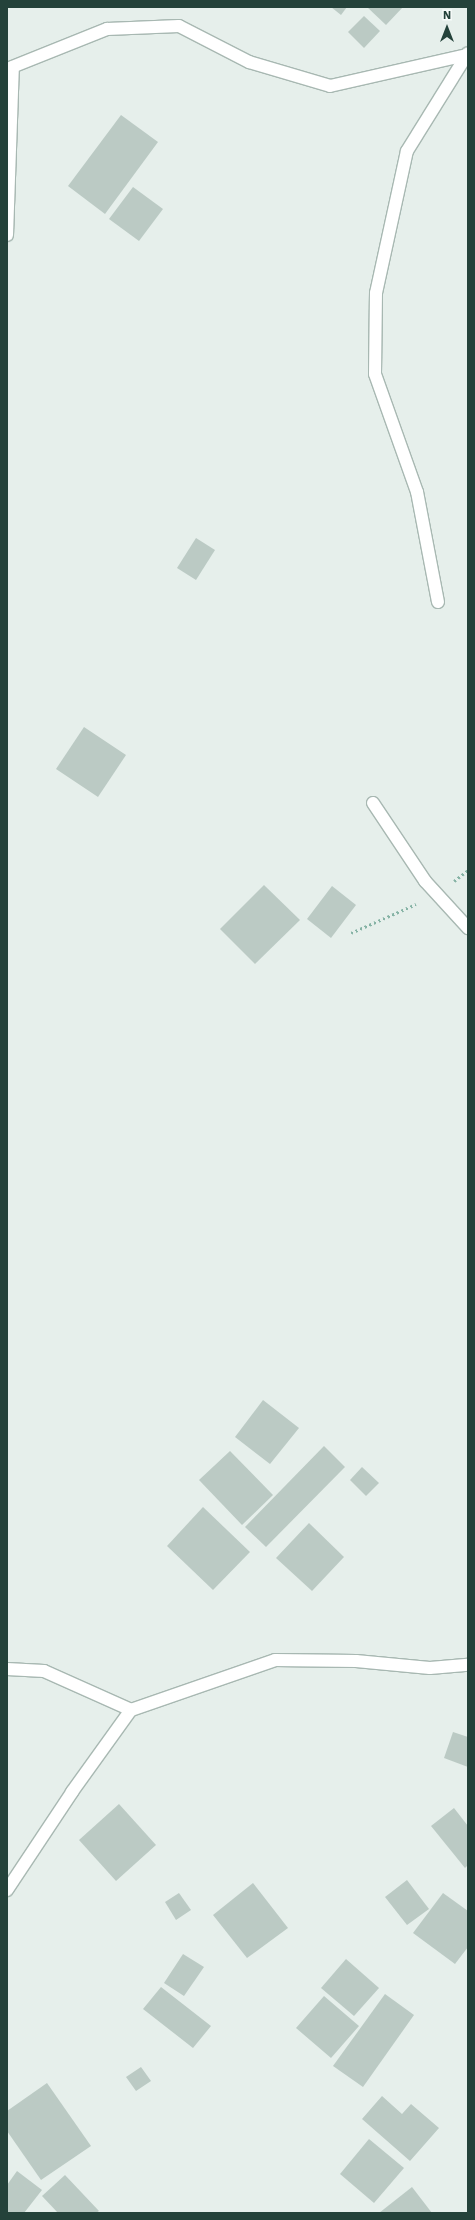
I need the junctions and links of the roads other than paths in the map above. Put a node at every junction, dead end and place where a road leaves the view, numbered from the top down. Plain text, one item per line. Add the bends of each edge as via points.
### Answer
1 (467, 54) edge
2 (10, 68) edge
3 (7, 235) edge
4 (438, 602) dead end
5 (373, 803) dead end
6 (468, 928) edge
7 (468, 1665) edge
8 (7, 1669) edge
9 (131, 1710) junction
10 (7, 1890) edge

1 - 2 street via 330,86 249,62 179,26 107,29
1 - 4 street via 407,151 376,293 375,374 417,492
2 - 3 street
5 - 6 street via 425,881
7 - 9 street via 430,1668 356,1661 275,1660
8 - 9 street via 44,1671
9 - 10 street via 72,1792

